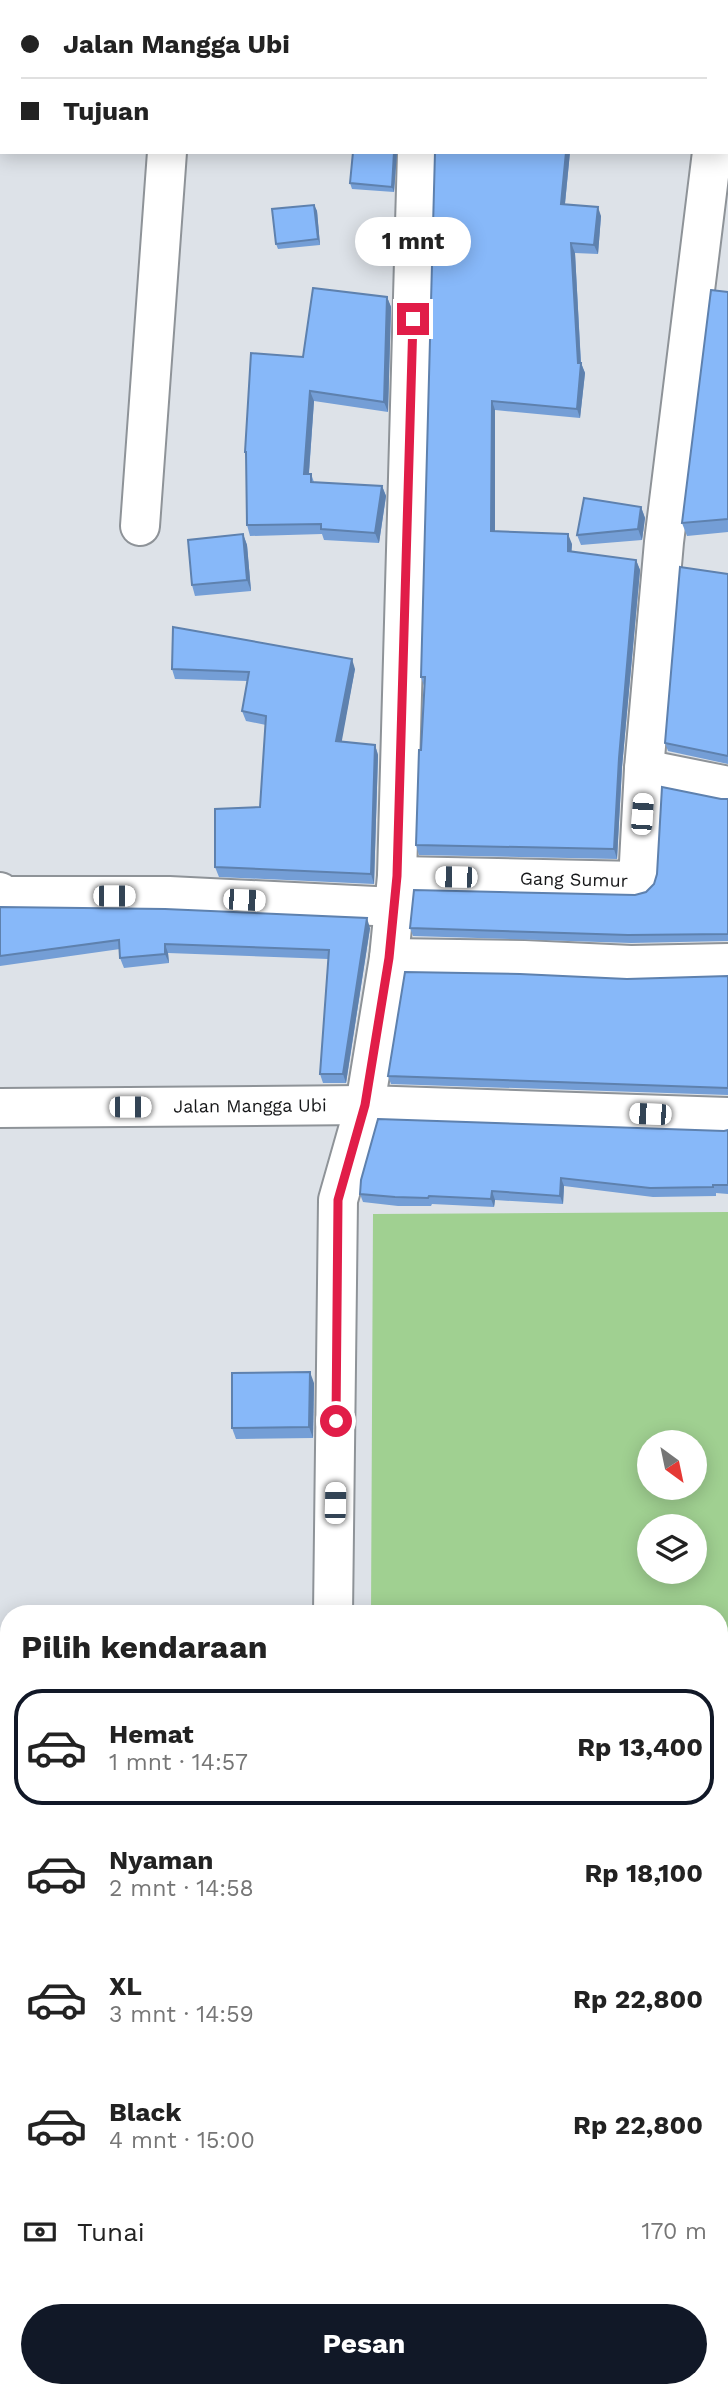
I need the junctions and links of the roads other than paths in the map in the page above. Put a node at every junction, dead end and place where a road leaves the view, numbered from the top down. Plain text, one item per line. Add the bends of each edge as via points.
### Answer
1 (167, 154) edge
2 (417, 154) edge
3 (712, 154) edge
4 (140, 526) dead end
5 (644, 769) junction
6 (728, 786) edge
7 (0, 892) edge
8 (396, 892) junction
9 (389, 958) junction
10 (728, 963) edge
11 (365, 1105) junction
12 (0, 1108) edge
13 (728, 1117) edge
14 (333, 1605) edge

1 - 4 street
2 - 8 street
3 - 5 street via 664,542
5 - 6 street
5 - 8 street, Gang Sumur via 638,881
7 - 8 street via 3,896 169,896
8 - 9 street
9 - 10 street
9 - 11 street
11 - 12 street, Jalan Mangga Ubi
11 - 13 street, Jalan Mangga Ubi
11 - 14 street via 338,1200

